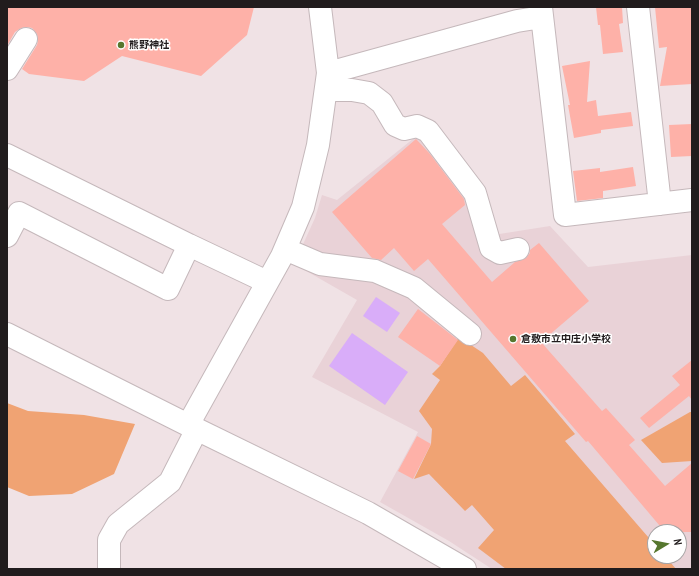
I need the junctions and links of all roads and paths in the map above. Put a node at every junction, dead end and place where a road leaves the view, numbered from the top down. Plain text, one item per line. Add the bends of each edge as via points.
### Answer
1 (320, 7) edge
2 (638, 7) edge
3 (541, 12) edge
4 (26, 39) dead end
5 (7, 69) edge
6 (327, 81) junction
7 (7, 155) edge
8 (692, 200) edge
9 (660, 204) junction
10 (7, 236) edge
11 (189, 245) junction
12 (285, 249) junction
13 (518, 249) dead end
14 (267, 282) junction
15 (7, 334) edge
16 (470, 334) dead end
17 (192, 427) junction
18 (109, 569) edge
19 (465, 569) edge

1 - 6 street
2 - 9 street
3 - 6 street
3 - 9 street via 565,215
4 - 5 street
6 - 12 street via 318,145 303,207
6 - 13 street via 369,93 382,103 395,125 404,129 417,126 428,131 475,193 491,248 500,253
7 - 11 street
8 - 9 street
10 - 11 street via 19,213 168,289
11 - 14 street
12 - 14 street
12 - 16 street via 320,264 375,272 414,288
14 - 17 street
15 - 17 street
17 - 18 street via 170,482 118,524 109,540
17 - 19 street via 368,513

